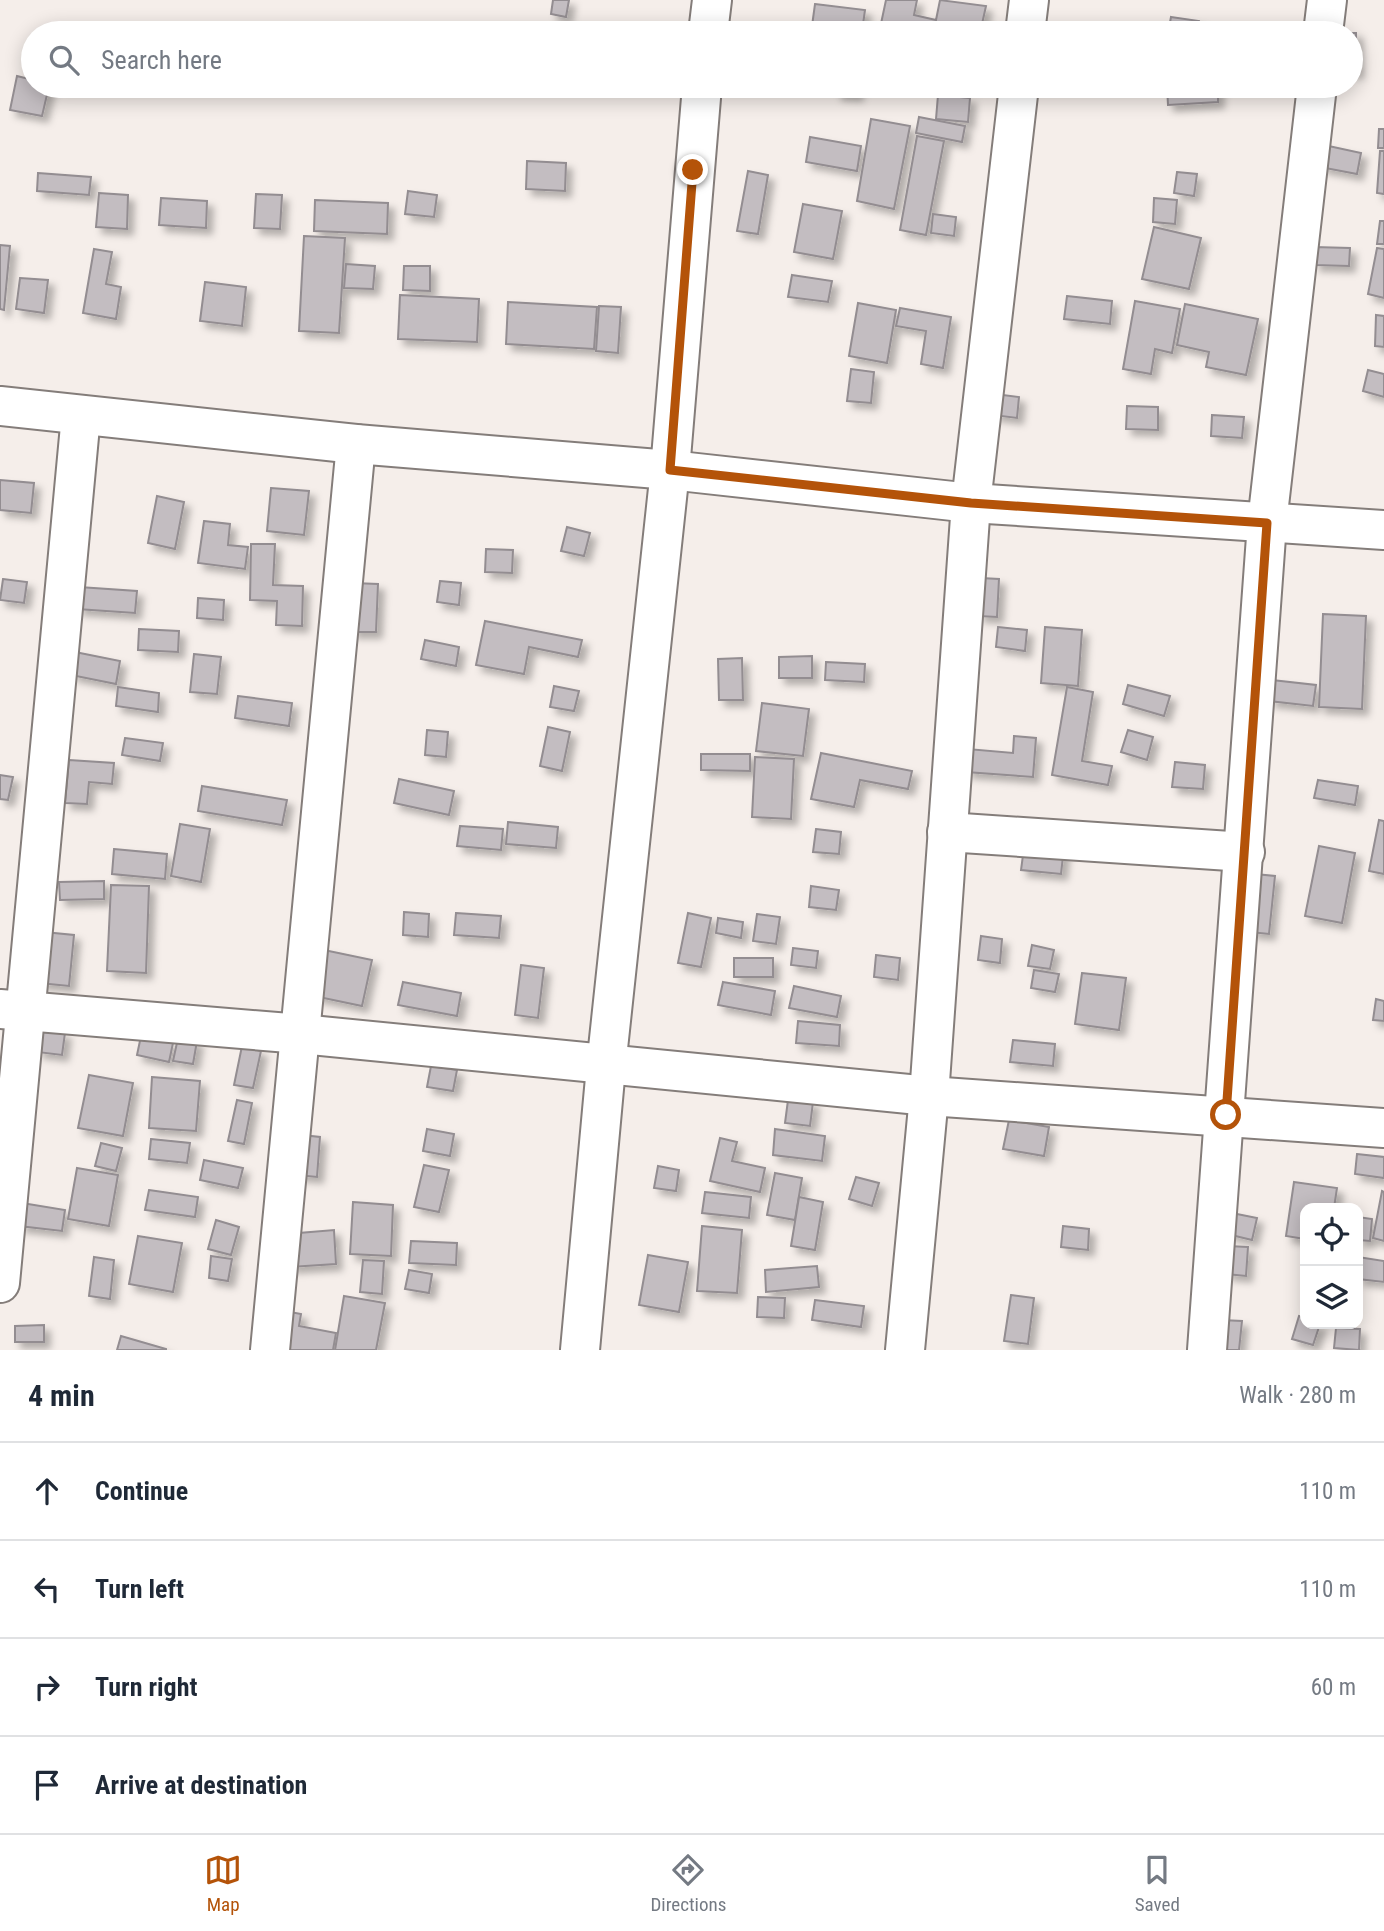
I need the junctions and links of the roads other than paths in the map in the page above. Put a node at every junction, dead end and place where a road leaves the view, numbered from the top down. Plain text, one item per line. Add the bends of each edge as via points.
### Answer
1 (712, 0) edge
2 (1029, 0) edge
3 (1326, 0) edge
4 (709, 21) edge
5 (1026, 21) edge
6 (1324, 21) edge
7 (701, 98) edge
8 (1018, 98) edge
9 (1316, 98) edge
10 (0, 406) edge
11 (81, 415) junction
12 (356, 444) junction
13 (670, 470) junction
14 (971, 503) junction
15 (1267, 523) junction
16 (1384, 530) edge
17 (947, 832) junction
18 (1245, 852) junction
19 (12, 1010) edge
20 (301, 1034) junction
21 (606, 1067) junction
22 (929, 1096) junction
23 (1226, 1115) junction
24 (1384, 1128) edge
25 (0, 1283) edge
26 (270, 1350) edge
27 (580, 1350) edge
28 (905, 1350) edge
29 (1207, 1350) edge

1 - 4 street
2 - 5 street
3 - 6 street
7 - 13 street
8 - 14 street
9 - 15 street
10 - 11 street
11 - 12 street
11 - 19 street
12 - 13 street
12 - 20 street
13 - 14 street
13 - 21 street
14 - 15 street
14 - 17 street
15 - 16 street
15 - 18 street
17 - 18 street
17 - 22 street
18 - 23 street
19 - 20 street
19 - 25 street
20 - 21 street
20 - 26 street
21 - 22 street
21 - 27 street
22 - 23 street
22 - 28 street
23 - 24 street
23 - 29 street

